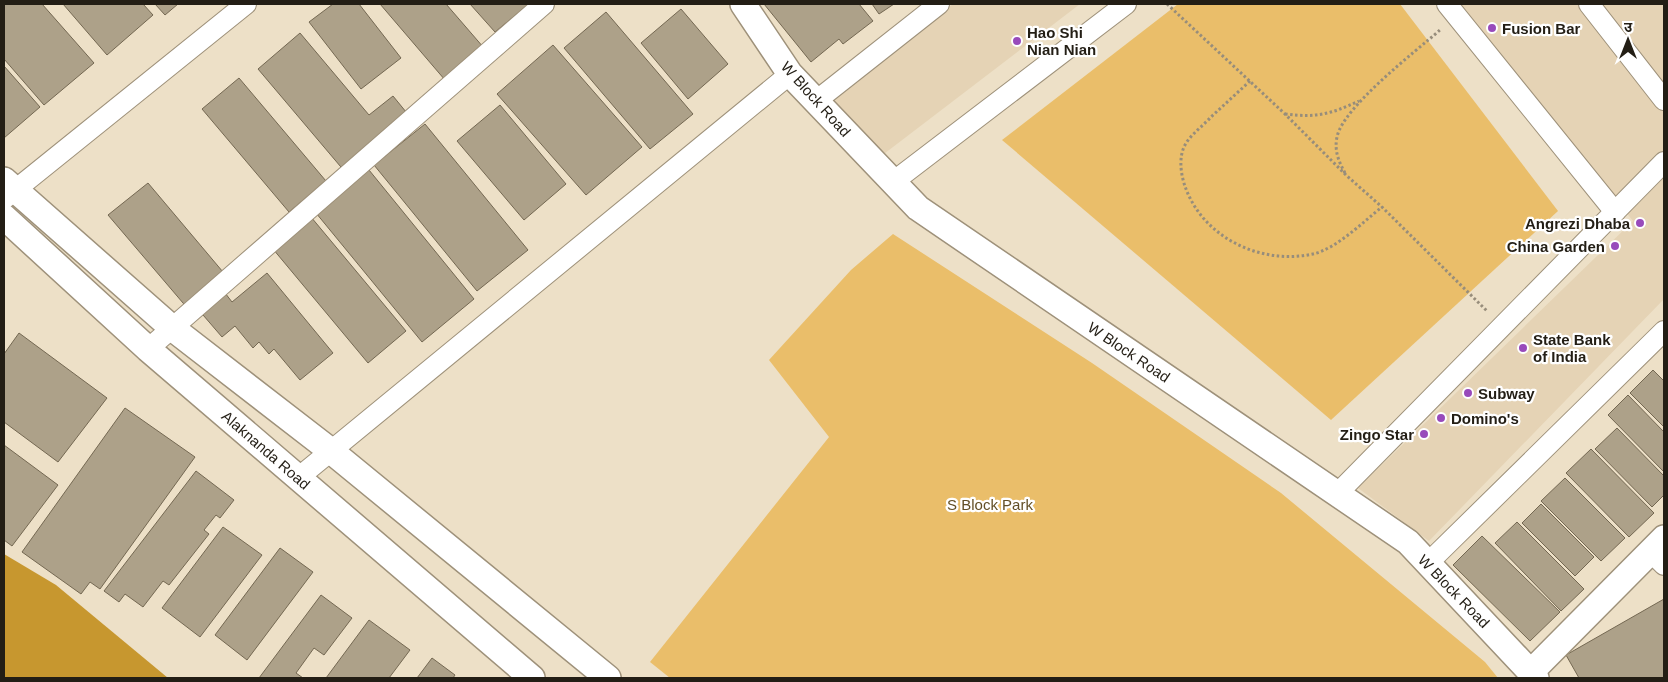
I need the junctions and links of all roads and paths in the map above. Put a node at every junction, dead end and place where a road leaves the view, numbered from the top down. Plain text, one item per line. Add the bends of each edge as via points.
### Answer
1 (246, 4) edge
2 (544, 4) edge
3 (743, 4) edge
4 (939, 4) edge
5 (1126, 4) edge
6 (1166, 4) edge
7 (1589, 4) edge
8 (1452, 10) edge
9 (790, 74) junction
10 (1250, 81) junction
11 (1664, 100) edge
12 (816, 101) junction
13 (1359, 101) junction
14 (1285, 114) junction
15 (1664, 162) edge
16 (1347, 176) junction
17 (893, 182) junction
18 (7, 189) edge
19 (1382, 207) junction
20 (1615, 212) junction
21 (4, 217) edge
22 (1502, 326) junction
23 (172, 328) junction
24 (1664, 331) edge
25 (148, 349) junction
26 (331, 451) junction
27 (298, 478) junction
28 (1337, 494) junction
29 (1660, 552) edge
30 (1428, 563) junction
31 (1534, 675) edge
32 (532, 678) edge
33 (608, 678) edge

1 - 18 street
2 - 23 street
3 - 9 street, W Block Road
4 - 12 street
5 - 17 street
6 - 10 path
7 - 11 street
8 - 13 path
8 - 20 street
9 - 12 street, W Block Road
9 - 26 street
10 - 14 path
10 - 19 path via 1196,132 1185,146 1182,157 1182,180 1188,196 1195,210 1216,232 1242,247 1263,253 1285,256 1311,254 1333,245
12 - 17 street, W Block Road
13 - 14 path via 1320,115
13 - 16 path via 1337,136 1337,158
14 - 16 path
15 - 20 street
16 - 19 path
17 - 28 street, W Block Road via 918,208
18 - 23 street
19 - 22 path
20 - 22 street
21 - 25 street, Alaknanda Road
22 - 28 street
23 - 25 street
23 - 26 street
24 - 30 street
25 - 27 street, Alaknanda Road
26 - 27 street
26 - 33 street
27 - 32 street, Alaknanda Road
28 - 30 street, W Block Road via 1408,542
29 - 31 street
30 - 31 street, W Block Road

